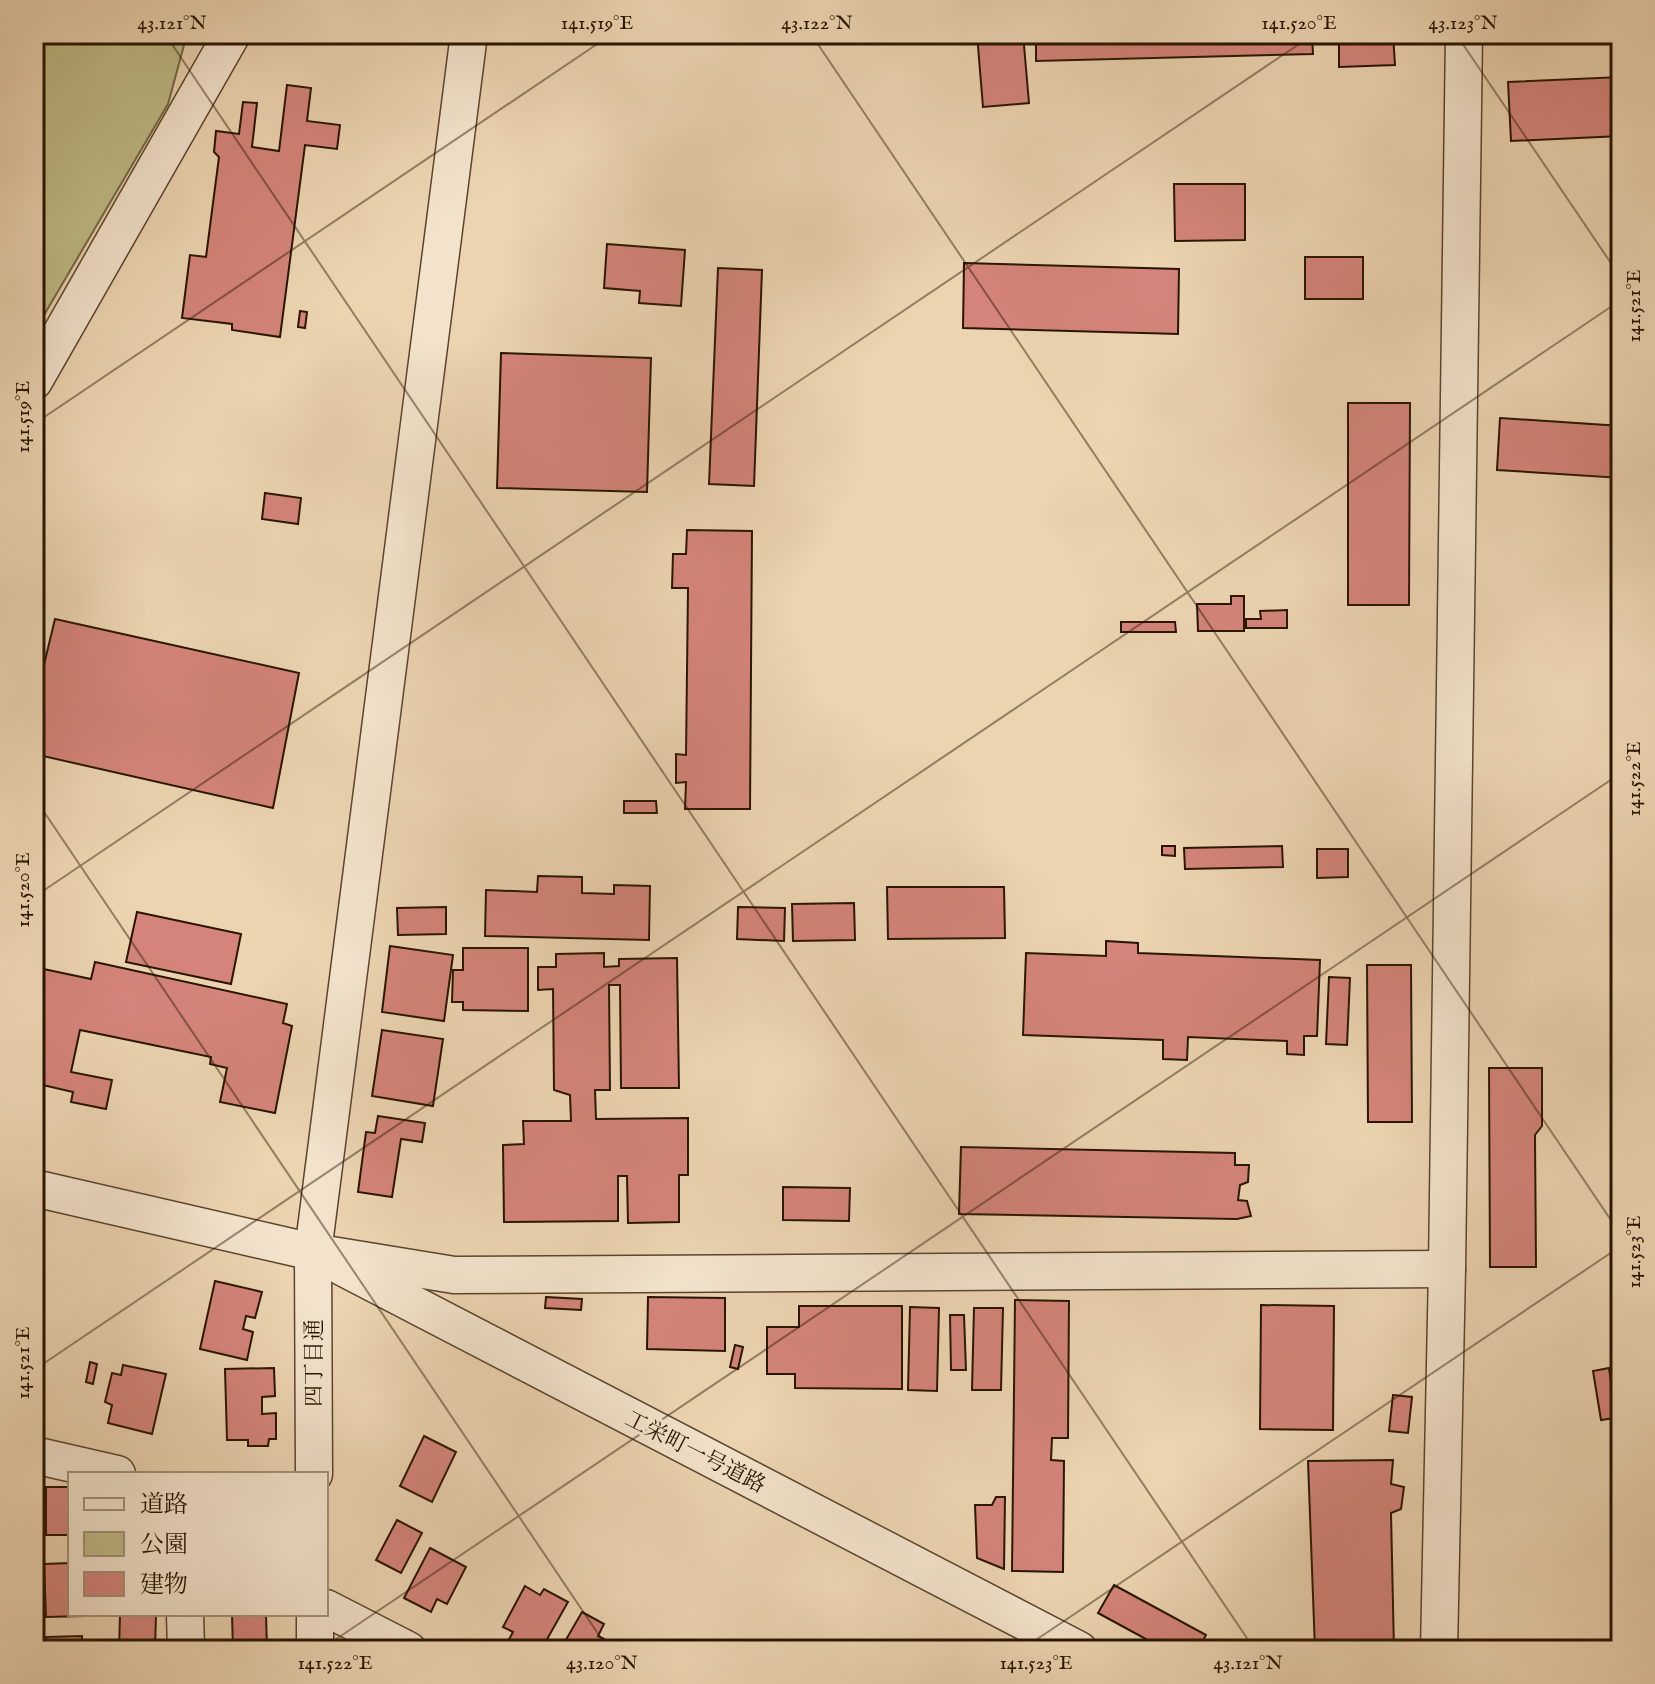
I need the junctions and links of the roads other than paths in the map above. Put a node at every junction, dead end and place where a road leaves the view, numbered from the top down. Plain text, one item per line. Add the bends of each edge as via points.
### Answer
1 (232, 34) edge
2 (469, 34) edge
3 (1464, 34) edge
4 (34, 381) edge
5 (34, 1188) edge
6 (313, 1252) junction
7 (1447, 1269) junction
8 (34, 1455) edge
9 (108, 1472) edge
10 (314, 1472) edge
11 (328, 1609) edge
12 (185, 1616) edge
13 (315, 1616) edge
14 (186, 1650) edge
15 (315, 1650) edge
16 (408, 1650) edge
17 (1079, 1650) edge
18 (1439, 1650) edge

1 - 4 street
2 - 6 street, 四丁目通
3 - 7 street
5 - 6 street
6 - 7 street via 454,1275
6 - 10 street, 四丁目通
6 - 17 street, 工栄町一号道路
7 - 18 street
8 - 9 street
11 - 16 street
12 - 14 street
13 - 15 street

